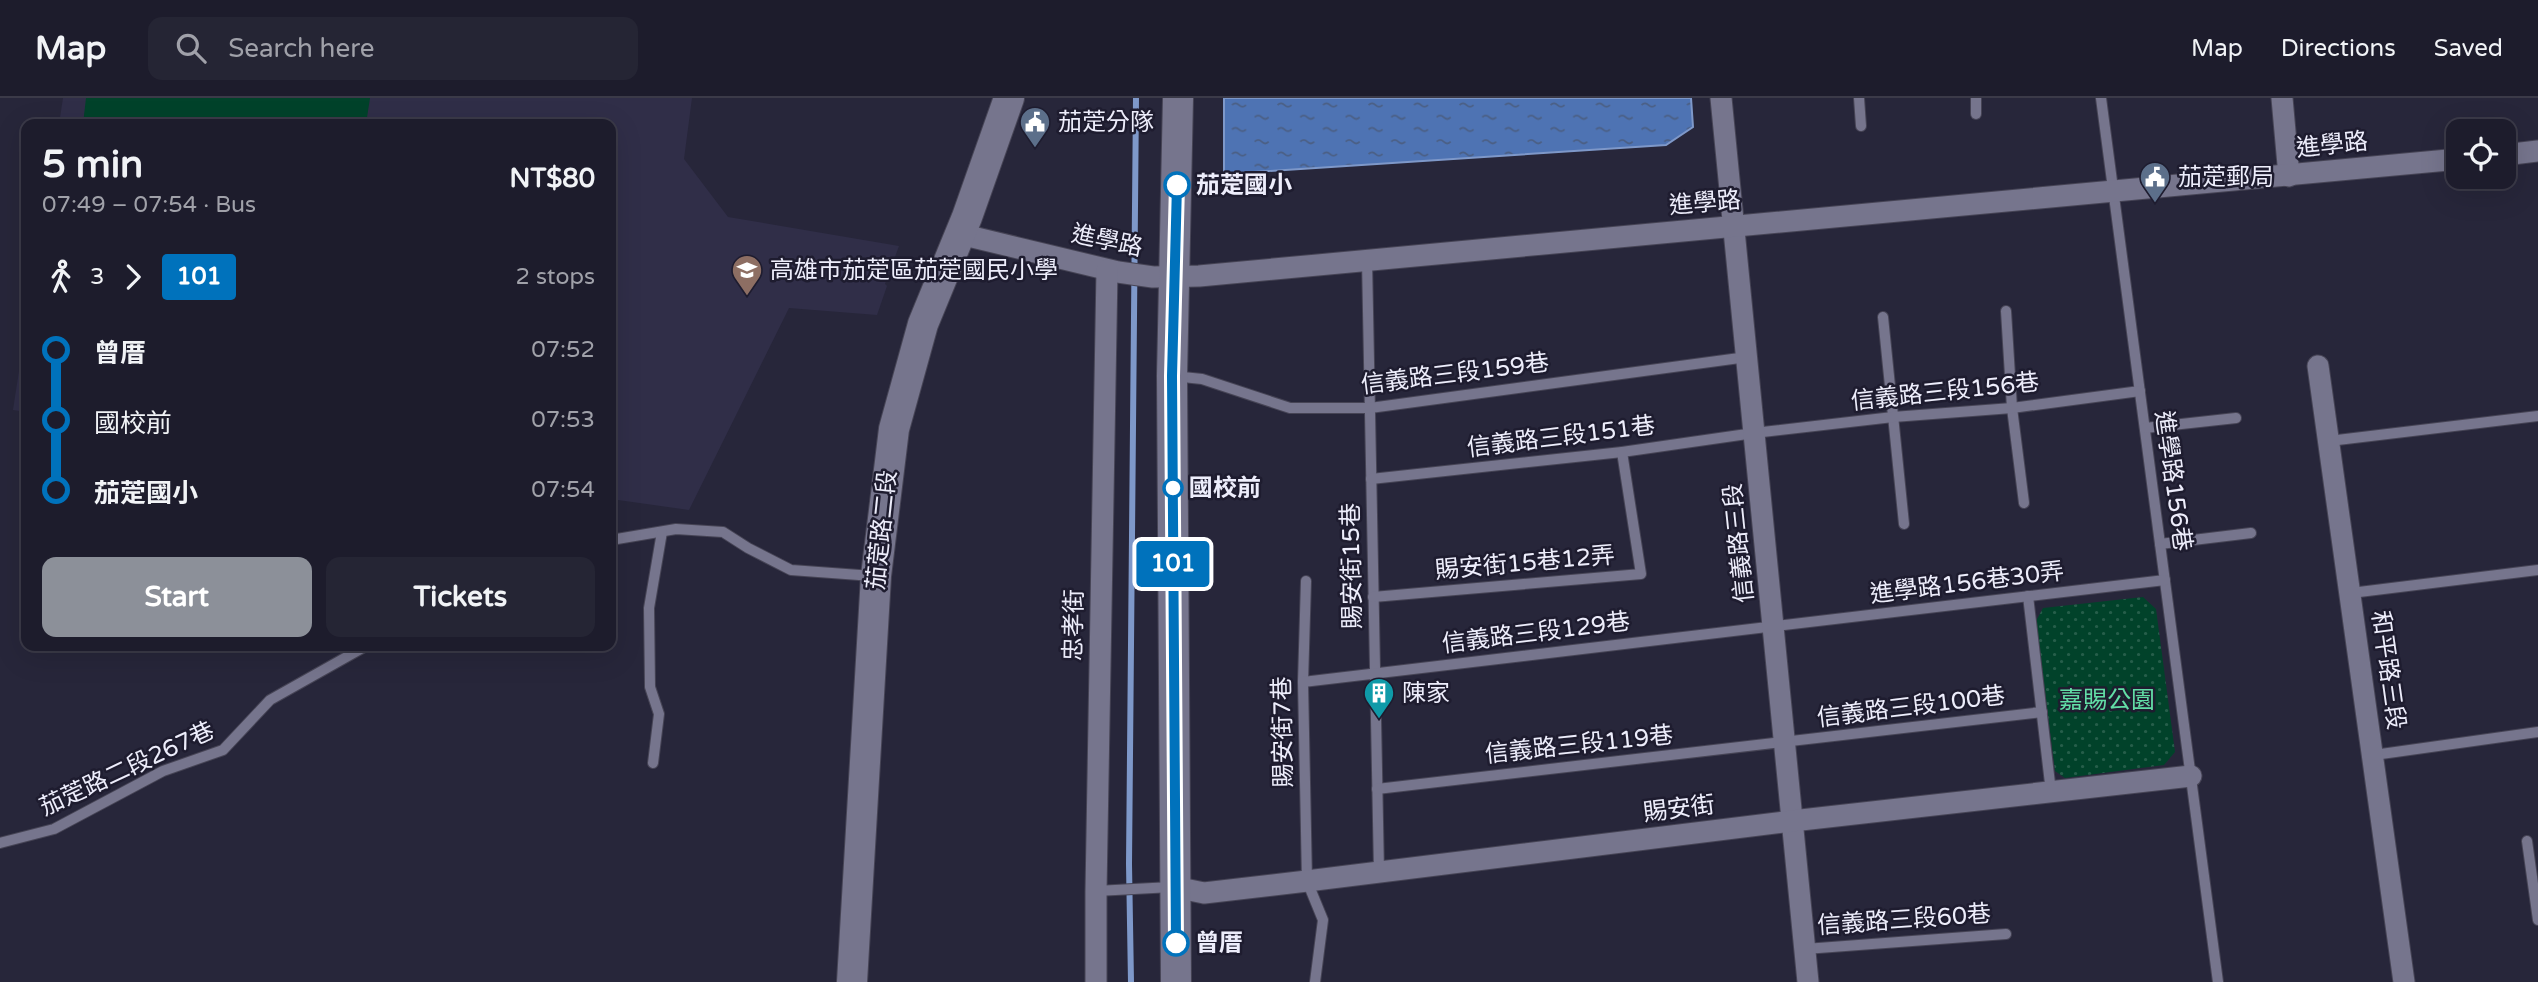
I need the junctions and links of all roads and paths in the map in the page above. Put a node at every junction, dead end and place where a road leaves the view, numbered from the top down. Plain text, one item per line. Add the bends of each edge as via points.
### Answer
1 (1009, 98) edge
2 (1178, 98) edge
3 (1721, 98) edge
4 (1859, 98) edge
5 (1976, 98) edge
6 (2101, 98) edge
7 (2281, 98) edge
8 (1976, 114) dead end
9 (1861, 126) dead end
10 (2538, 151) edge
11 (2516, 154) edge
12 (2446, 160) edge
13 (2289, 176) junction
14 (2113, 192) junction
15 (1734, 227) junction
16 (960, 233) junction
17 (1367, 260) junction
18 (1113, 271) junction
19 (1163, 277) junction
20 (2006, 311) dead end
21 (1883, 317) dead end
22 (1747, 357) junction
23 (2318, 366) dead end
24 (1172, 376) junction
25 (2140, 391) junction
26 (1370, 408) junction
27 (2012, 408) junction
28 (2538, 416) edge
29 (1893, 417) junction
30 (2236, 418) dead end
31 (2145, 428) junction
32 (1754, 433) junction
33 (2329, 441) junction
34 (1622, 452) junction
35 (1371, 479) junction
36 (2024, 503) dead end
37 (1904, 524) dead end
38 (662, 532) junction
39 (2251, 533) dead end
40 (616, 539) edge
41 (2160, 544) junction
42 (2538, 570) edge
43 (876, 576) junction
44 (2165, 580) junction
45 (1306, 581) dead end
46 (2351, 593) junction
47 (2028, 596) junction
48 (1373, 597) junction
49 (1773, 626) junction
50 (357, 651) edge
51 (1374, 673) junction
52 (1303, 682) junction
53 (2042, 712) junction
54 (2538, 732) edge
55 (1785, 743) junction
56 (2374, 755) junction
57 (653, 762) dead end
58 (2191, 776) junction
59 (1377, 789) junction
60 (2051, 792) junction
61 (1792, 821) junction
62 (2527, 841) dead end
63 (0, 843) edge
64 (1379, 872) junction
65 (1307, 881) junction
66 (1163, 888) junction
67 (1104, 891) junction
68 (2537, 906) edge
69 (2538, 920) edge
70 (2006, 934) dead end
71 (1805, 949) junction
72 (852, 982) edge
73 (1096, 982) edge
74 (1176, 982) edge
75 (1315, 982) edge
76 (1808, 982) edge
77 (2218, 982) edge
78 (2404, 982) edge

1 - 16 street, 茄萣路二段
2 - 19 street
3 - 15 street, 信義路三段
4 - 9 lane
5 - 8 lane
6 - 14 lane, 進學路156巷
7 - 13 street
10 - 11 street
12 - 13 street, 進學路
13 - 14 street, 進學路
14 - 15 street, 進學路
14 - 25 lane, 進學路156巷
15 - 17 street, 進學路
15 - 22 street, 信義路三段
16 - 18 street, 進學路
16 - 43 street, 茄萣路二段 via 923,324 894,429
17 - 19 street, 進學路
17 - 26 lane, 賜安街15巷
18 - 19 street, 進學路
18 - 67 street, 忠孝街
19 - 24 street
20 - 27 lane
21 - 29 lane
22 - 26 lane, 信義路三段159巷
22 - 32 street, 信義路三段
23 - 33 street, 和平路三段
24 - 26 lane, 信義路三段159巷 via 1202,379 1290,408
24 - 66 street
25 - 27 lane, 信義路三段156巷
25 - 31 lane, 進學路156巷
26 - 35 lane, 賜安街15巷
27 - 29 lane, 信義路三段156巷
27 - 36 lane
28 - 33 lane
29 - 32 lane, 信義路三段156巷
29 - 37 lane
30 - 31 lane
31 - 41 lane, 進學路156巷
32 - 34 lane, 信義路三段151巷
32 - 49 street, 信義路三段
33 - 46 street, 和平路三段
34 - 35 lane, 信義路三段151巷
34 - 48 lane, 賜安街15巷12弄 via 1640,574
35 - 48 lane, 賜安街15巷
38 - 40 lane
38 - 43 lane via 723,532 791,570
38 - 57 lane via 649,608 650,687 659,714
39 - 41 lane
41 - 44 lane, 進學路156巷
42 - 46 lane
43 - 72 street, 茄萣路二段
44 - 47 lane, 進學路156巷30弄
44 - 58 lane, 進學路156巷
45 - 52 lane, 賜安街7巷
46 - 56 street, 和平路三段
47 - 49 lane, 進學路156巷30弄
47 - 53 lane
48 - 51 lane, 賜安街15巷
49 - 51 lane, 信義路三段129巷
49 - 55 street, 信義路三段
50 - 63 lane, 茄萣路二段267巷 via 271,700 223,750 163,771 54,829
51 - 52 lane, 信義路三段129巷
51 - 59 lane, 賜安街15巷
52 - 65 lane, 賜安街7巷
53 - 55 lane, 信義路三段100巷
53 - 60 lane
54 - 56 lane
55 - 59 lane, 信義路三段119巷
55 - 61 street, 信義路三段
56 - 78 street, 和平路三段
58 - 60 street, 賜安街
58 - 77 lane, 進學路156巷
59 - 64 lane, 賜安街15巷
60 - 61 street, 賜安街
61 - 64 street, 賜安街
61 - 71 street, 信義路三段
62 - 68 lane
64 - 65 street, 賜安街
65 - 66 street, 賜安街 via 1204,892
65 - 75 lane via 1323,919
66 - 67 lane
66 - 74 street
67 - 73 street, 忠孝街
68 - 69 lane
70 - 71 lane, 信義路三段60巷
71 - 76 street, 信義路三段

